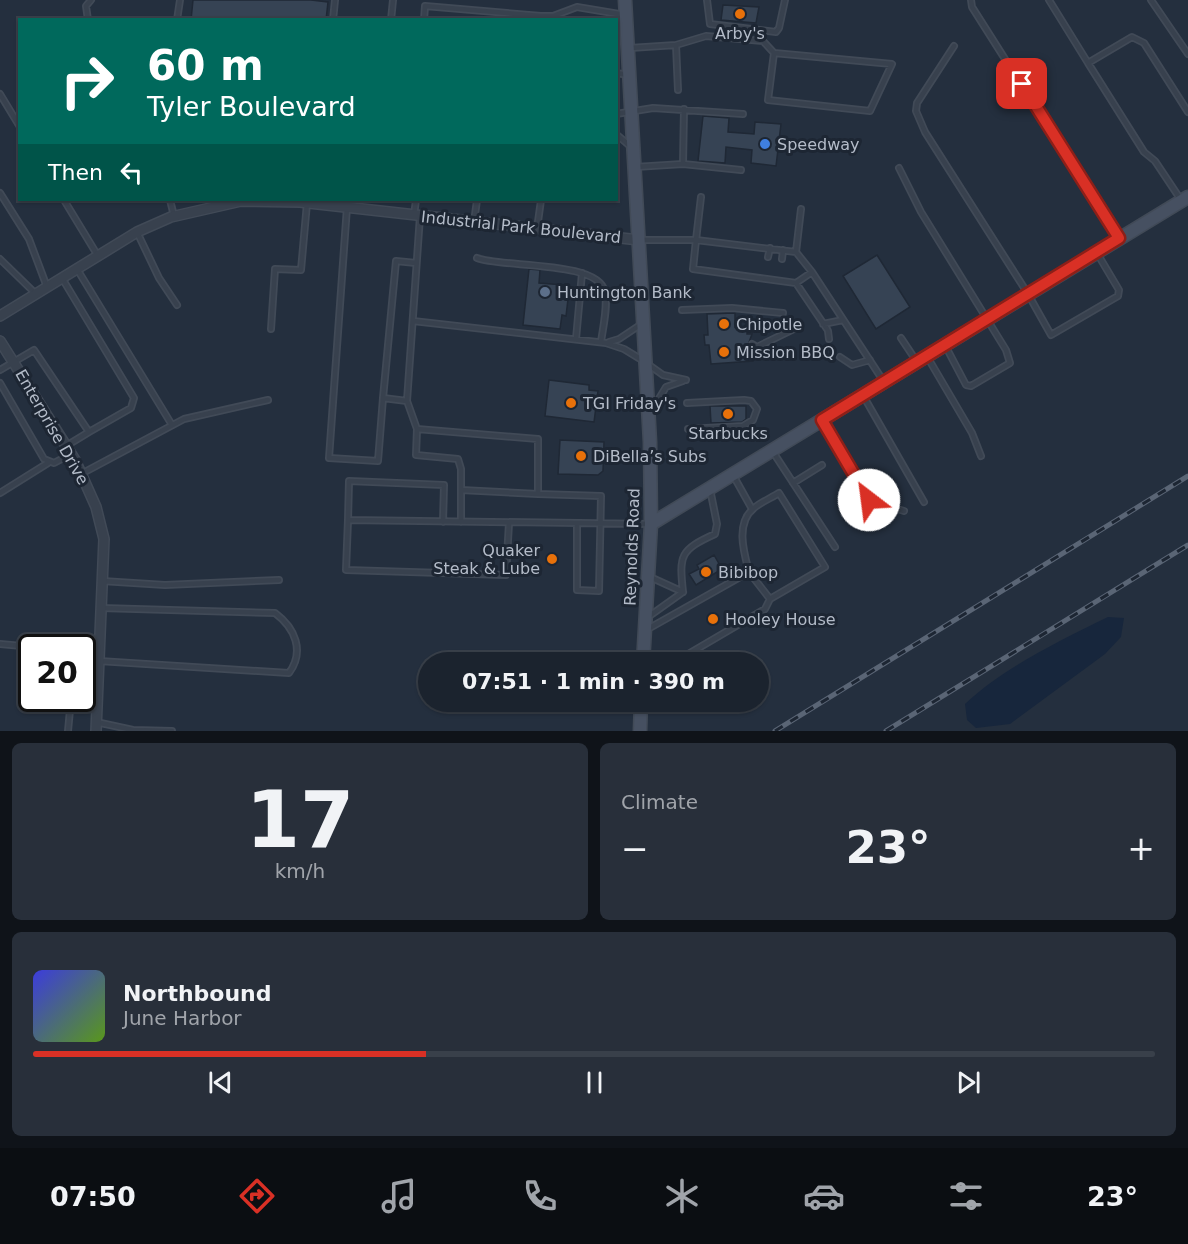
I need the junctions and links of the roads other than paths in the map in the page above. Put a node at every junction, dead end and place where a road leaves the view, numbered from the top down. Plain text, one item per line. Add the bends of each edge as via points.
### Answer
1 (91, 0) edge
2 (180, 0) edge
3 (335, 0) edge
4 (393, 0) edge
5 (625, 0) edge
6 (707, 0) edge
7 (785, 0) edge
8 (971, 0) edge
9 (1049, 0) edge
10 (1151, 0) edge
11 (561, 13) junction
12 (626, 15) junction
13 (88, 18) edge
14 (177, 18) edge
15 (333, 18) edge
16 (391, 18) edge
17 (424, 18) edge
18 (561, 18) edge
19 (676, 45) junction
20 (954, 46) dead end
21 (628, 49) junction
22 (774, 52) junction
23 (1188, 54) edge
24 (1088, 63) junction
25 (623, 74) edge
26 (678, 90) dead end
27 (0, 94) edge
28 (684, 109) junction
29 (632, 112) junction
30 (1188, 112) edge
31 (618, 114) edge
32 (742, 114) dead end
33 (18, 123) edge
34 (618, 136) edge
35 (634, 149) junction
36 (683, 164) junction
37 (635, 167) junction
38 (899, 168) dead end
39 (741, 170) dead end
40 (0, 193) edge
41 (701, 197) dead end
42 (1185, 199) edge
43 (65, 201) edge
44 (170, 201) edge
45 (248, 201) edge
46 (303, 201) edge
47 (416, 201) edge
48 (477, 201) edge
49 (541, 201) edge
50 (227, 202) edge
51 (363, 204) edge
52 (347, 207) junction
53 (801, 209) dead end
54 (417, 215) junction
55 (174, 216) junction
56 (474, 222) junction
57 (537, 229) junction
58 (137, 232) junction
59 (1119, 238) junction
60 (639, 240) junction
61 (696, 240) junction
62 (717, 243) junction
63 (732, 244) junction
64 (745, 245) junction
65 (757, 247) junction
66 (770, 248) junction
67 (716, 250) dead end
68 (783, 250) junction
69 (730, 252) dead end
70 (796, 252) junction
71 (1096, 252) junction
72 (744, 254) dead end
73 (756, 255) dead end
74 (98, 256) junction
75 (768, 257) dead end
76 (477, 258) dead end
77 (0, 259) edge
78 (782, 259) dead end
79 (416, 263) junction
80 (715, 265) dead end
81 (77, 269) junction
82 (714, 272) junction
83 (812, 272) junction
84 (582, 273) junction
85 (780, 274) dead end
86 (62, 278) junction
87 (779, 281) junction
88 (796, 283) junction
89 (47, 287) junction
90 (36, 294) junction
91 (1028, 294) junction
92 (177, 305) dead end
93 (682, 310) dead end
94 (783, 313) dead end
95 (0, 316) edge
96 (986, 319) junction
97 (843, 320) junction
98 (413, 321) junction
99 (645, 322) junction
100 (823, 324) junction
101 (272, 329) dead end
102 (794, 329) dead end
103 (901, 338) dead end
104 (576, 339) junction
105 (830, 339) dead end
106 (0, 340) edge
107 (604, 343) junction
108 (752, 344) dead end
109 (944, 345) junction
110 (840, 357) dead end
111 (922, 359) junction
112 (870, 360) junction
113 (13, 361) junction
114 (647, 363) junction
115 (0, 370) edge
116 (884, 382) junction
117 (0, 383) edge
118 (862, 395) junction
119 (383, 398) junction
120 (267, 400) dead end
121 (407, 400) junction
122 (687, 403) dead end
123 (649, 415) junction
124 (822, 420) junction
125 (172, 425) junction
126 (417, 429) junction
127 (688, 429) dead end
128 (89, 432) junction
129 (68, 450) junction
130 (772, 450) junction
131 (981, 456) dead end
132 (48, 463) junction
133 (822, 465) dead end
134 (81, 474) junction
135 (732, 474) junction
136 (793, 483) junction
137 (710, 488) junction
138 (462, 490) junction
139 (0, 493) edge
140 (538, 494) junction
141 (924, 502) dead end
142 (752, 509) junction
143 (904, 511) dead end
144 (348, 520) junction
145 (443, 522) junction
146 (461, 522) junction
147 (509, 523) junction
148 (651, 524) junction
149 (577, 525) junction
150 (600, 525) junction
151 (835, 547) dead end
152 (749, 572) junction
153 (648, 576) junction
154 (279, 580) dead end
155 (102, 581) junction
156 (683, 592) junction
157 (770, 599) junction
158 (101, 608) junction
159 (645, 624) junction
160 (0, 644) edge
161 (18, 646) edge
162 (644, 652) edge
163 (691, 652) edge
164 (98, 661) junction
165 (70, 712) edge
166 (641, 712) edge
167 (96, 727) edge
168 (68, 731) edge
169 (172, 731) edge
170 (640, 731) edge

1 - 13 lane via 86,6
2 - 14 lane
3 - 15 lane
4 - 16 lane
5 - 12 main road, Reynolds Road
6 - 7 lane via 710,24 776,32
8 - 59 lane
9 - 24 lane
10 - 23 lane
11 - 12 lane via 577,7
11 - 17 lane via 541,16 425,6
11 - 18 lane
12 - 21 main road, Reynolds Road
19 - 21 lane
19 - 22 lane via 706,36 763,40
19 - 26 lane
20 - 91 lane via 919,97 916,111 925,132
21 - 25 main road, Reynolds Road
22 - 22 lane via 768,100 870,111 892,64
24 - 30 lane via 1132,37 1144,44
24 - 42 lane via 1144,152
25 - 29 main road, Reynolds Road
27 - 33 lane
28 - 29 lane
28 - 32 lane
28 - 36 lane
29 - 31 lane
29 - 35 main road, Reynolds Road
34 - 35 lane
35 - 37 main road, Reynolds Road
36 - 37 lane
36 - 39 lane
37 - 60 main road, Reynolds Road
38 - 96 lane
40 - 89 lane via 29,239
41 - 61 lane
42 - 59 main road
43 - 74 lane
44 - 55 lane
45 - 50 street, Industrial Park Boulevard
46 - 52 street, Industrial Park Boulevard
46 - 101 lane via 301,270 275,269
47 - 54 lane
48 - 56 lane
49 - 57 lane
50 - 55 street, Industrial Park Boulevard
51 - 52 street, Industrial Park Boulevard
51 - 54 street, Industrial Park Boulevard
52 - 119 lane via 329,458 378,461
53 - 70 lane
54 - 56 street, Industrial Park Boulevard
54 - 79 lane
55 - 58 street, Industrial Park Boulevard
56 - 57 street, Industrial Park Boulevard
57 - 60 street, Industrial Park Boulevard
58 - 74 street, Industrial Park Boulevard
58 - 92 lane
59 - 71 main road
60 - 61 lane
60 - 99 main road, Reynolds Road
61 - 62 lane
61 - 82 lane via 693,269
62 - 63 lane
62 - 67 lane
63 - 64 lane
63 - 69 lane
64 - 65 lane
64 - 72 lane
65 - 66 lane
65 - 73 lane
66 - 68 lane
66 - 75 lane
68 - 70 lane
68 - 78 lane
70 - 83 lane
71 - 91 main road
71 - 91 lane via 1119,290 1118,296 1051,335
74 - 81 street, Industrial Park Boulevard
76 - 84 lane
77 - 90 lane
79 - 98 lane
79 - 119 lane via 396,261
80 - 82 lane
81 - 86 street, Industrial Park Boulevard
81 - 125 lane
82 - 87 lane via 766,276
83 - 88 lane
83 - 97 lane
84 - 104 lane
84 - 107 lane via 600,281 606,294
85 - 87 lane
86 - 89 street, Industrial Park Boulevard
86 - 128 lane via 134,398 130,408
87 - 88 lane
88 - 100 lane
89 - 90 street, Industrial Park Boulevard
90 - 95 street, Industrial Park Boulevard
91 - 96 main road
93 - 94 lane via 732,308
96 - 109 main road
96 - 109 lane via 1010,363 972,386 966,385
97 - 100 lane
97 - 112 lane
98 - 104 lane
98 - 121 lane
99 - 107 lane via 619,339
99 - 114 main road, Reynolds Road
100 - 105 lane
102 - 108 lane via 757,347
103 - 111 lane
104 - 107 lane
106 - 113 street, Enterprise Drive
107 - 114 lane via 624,348
109 - 111 main road
110 - 112 lane via 852,365
111 - 116 main road
111 - 131 lane via 972,433
112 - 116 lane
113 - 115 lane
113 - 128 lane via 34,350
113 - 129 street, Enterprise Drive
114 - 123 main road, Reynolds Road
114 - 123 lane via 663,375 686,380 666,387
116 - 118 main road
117 - 132 lane
118 - 124 main road
118 - 141 lane
119 - 121 lane
120 - 125 lane via 209,411
121 - 126 lane
122 - 127 lane via 744,400 751,401 757,409 753,420 743,426
123 - 148 main road, Reynolds Road
124 - 130 main road
124 - 143 lane via 869,500
125 - 134 lane
126 - 138 lane via 416,456 458,459
126 - 140 lane via 538,439
128 - 129 lane
129 - 132 lane via 60,461
129 - 134 street, Enterprise Drive
130 - 135 main road
130 - 136 lane
132 - 139 lane
133 - 136 lane
134 - 155 street, Enterprise Drive via 96,507 104,539
135 - 137 main road
135 - 142 lane
136 - 151 lane
137 - 148 main road
137 - 156 lane via 717,524 715,534 692,544 684,553 680,567
138 - 140 lane
138 - 146 lane
140 - 150 lane via 601,496
142 - 152 lane via 742,533
142 - 157 lane via 779,493 825,567
144 - 145 lane
144 - 145 lane via 349,481 444,485
144 - 147 lane via 346,570 506,576
145 - 146 lane
146 - 147 lane
147 - 149 lane
148 - 150 lane
148 - 153 main road, Reynolds Road
149 - 150 lane
149 - 150 lane via 577,590 599,591
152 - 157 lane
152 - 159 lane
153 - 156 lane
153 - 159 main road, Reynolds Road
154 - 155 lane via 165,585
155 - 158 street, Enterprise Drive
156 - 159 lane
157 - 163 lane via 765,609
158 - 164 street, Enterprise Drive
158 - 164 lane via 275,613 288,623 296,639 297,656 289,673
159 - 162 main road, Reynolds Road
160 - 161 lane
164 - 167 street, Enterprise Drive
165 - 168 lane
166 - 170 main road
167 - 169 lane

